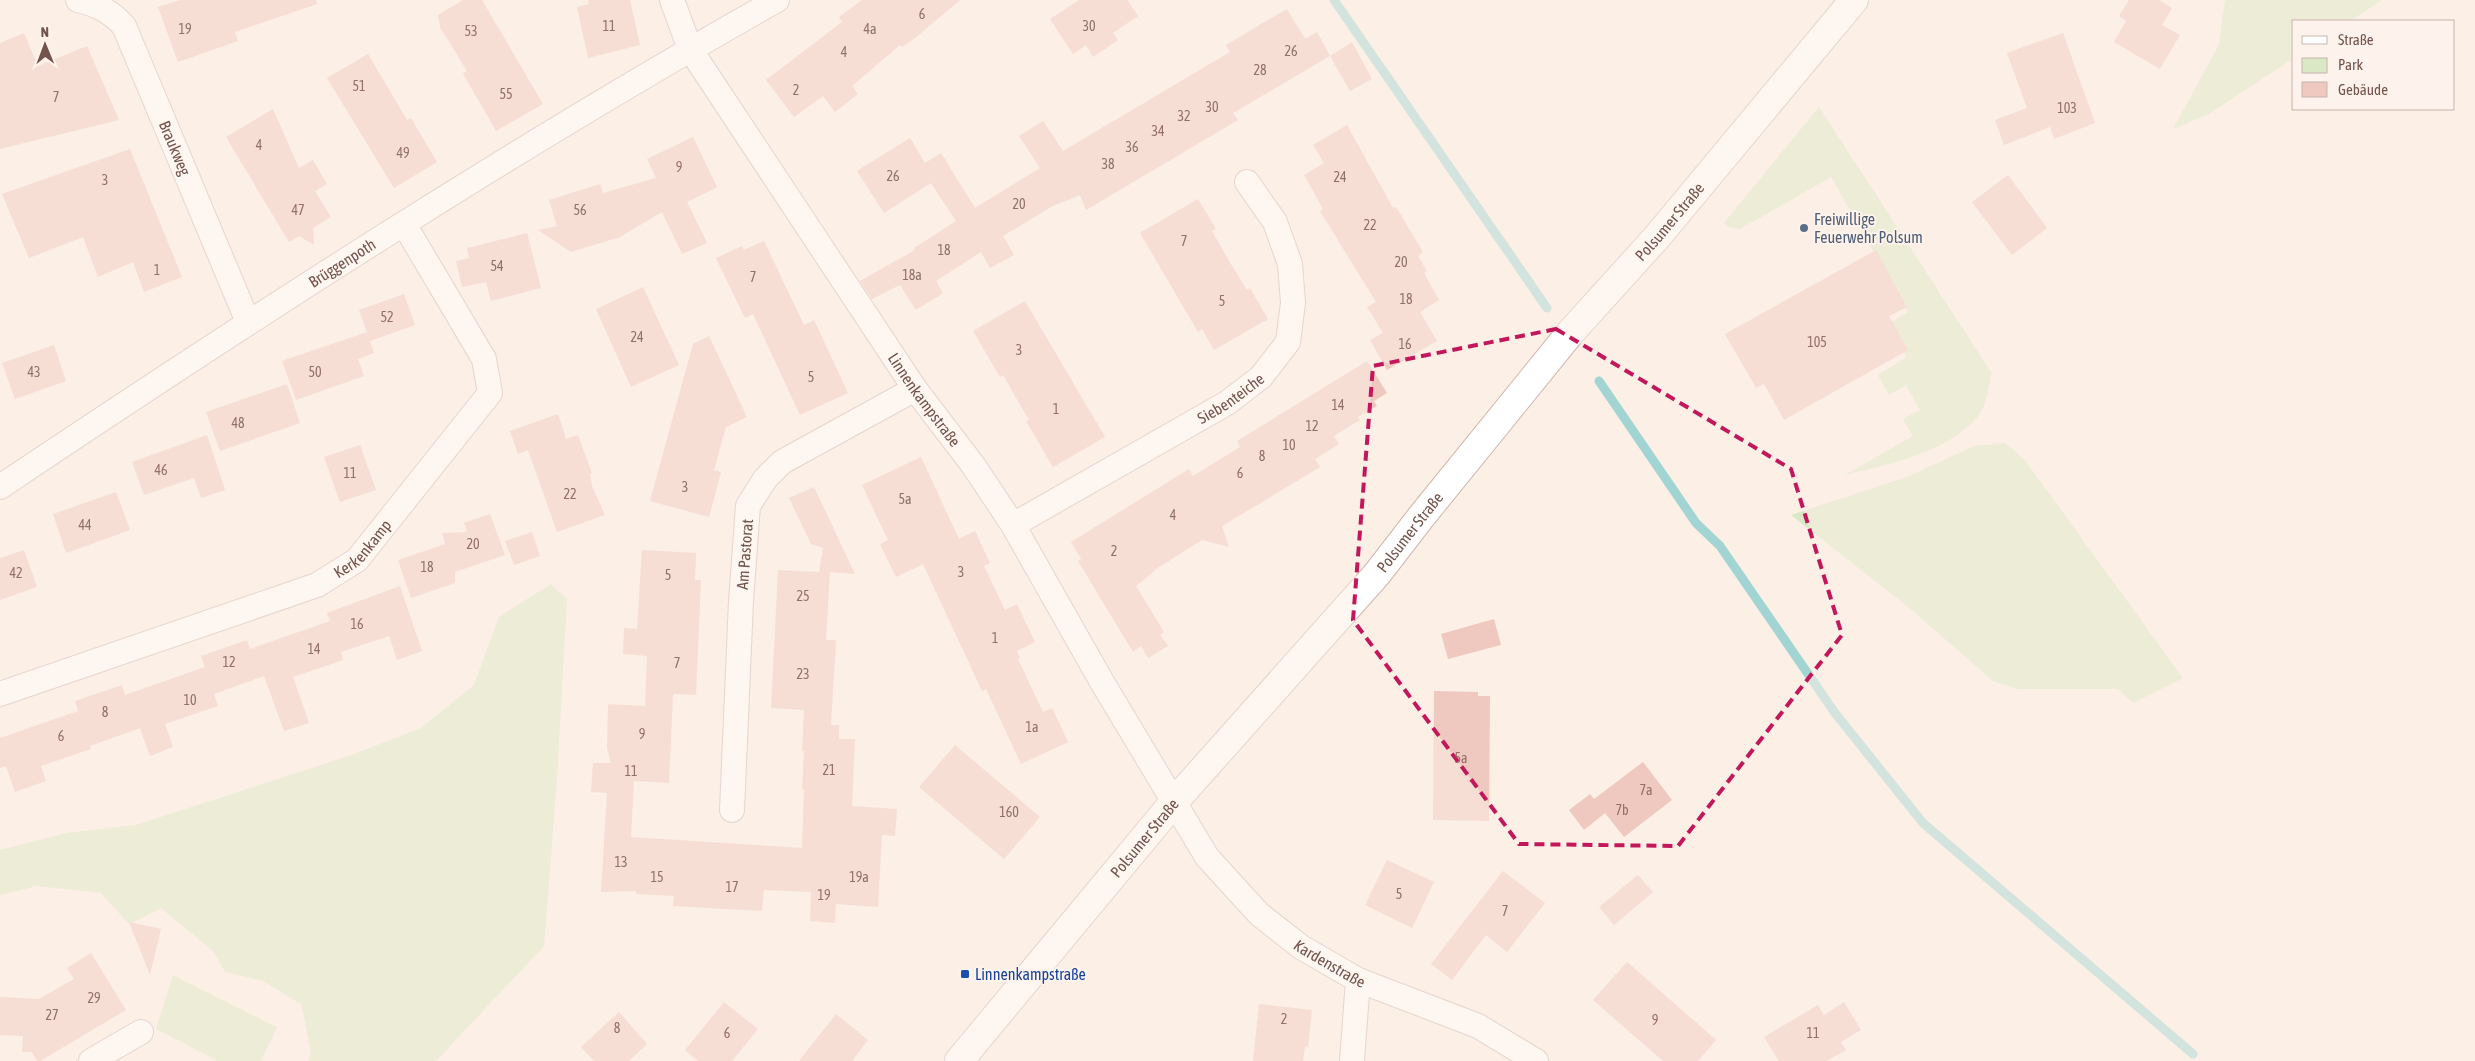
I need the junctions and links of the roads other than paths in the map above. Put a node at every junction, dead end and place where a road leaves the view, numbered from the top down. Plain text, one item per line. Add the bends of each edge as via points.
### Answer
1 (78, 0) edge
2 (672, 0) edge
3 (777, 0) edge
4 (1854, 0) edge
5 (120, 7) edge
6 (690, 49) junction
7 (1247, 182) dead end
8 (404, 224) junction
9 (248, 322) junction
10 (915, 389) junction
11 (0, 487) edge
12 (1013, 525) junction
13 (0, 694) edge
14 (1174, 802) junction
15 (732, 810) dead end
16 (1358, 980) junction
17 (141, 1032) dead end
18 (90, 1061) edge
19 (959, 1061) edge
20 (1352, 1061) edge
21 (1536, 1061) edge

1 - 5 street, Braukweg
2 - 6 street, Linnenkampstraße
3 - 6 street, Brüggenpoth
4 - 14 main road, Polsumer Straße via 1657,237 1565,340 1420,516 1377,574
5 - 9 street, Braukweg via 124,26
6 - 8 street, Brüggenpoth
6 - 10 street, Linnenkampstraße
7 - 12 street, Siebenteiche via 1274,222 1290,264 1293,303 1288,342 1261,377 1227,403
8 - 9 street, Brüggenpoth
8 - 13 street, Kerkenkamp via 484,359 490,393 357,560 317,585
9 - 11 street, Brüggenpoth
10 - 12 street, Linnenkampstraße via 973,465
10 - 15 street, Am Pastorat via 782,462 765,479 748,506
12 - 14 street, Linnenkampstraße
14 - 16 street, Kardenstraße via 1207,857 1259,914 1301,948
14 - 19 main road, Polsumer Straße
16 - 20 street
16 - 21 street, Kardenstraße via 1478,1026
17 - 18 street

